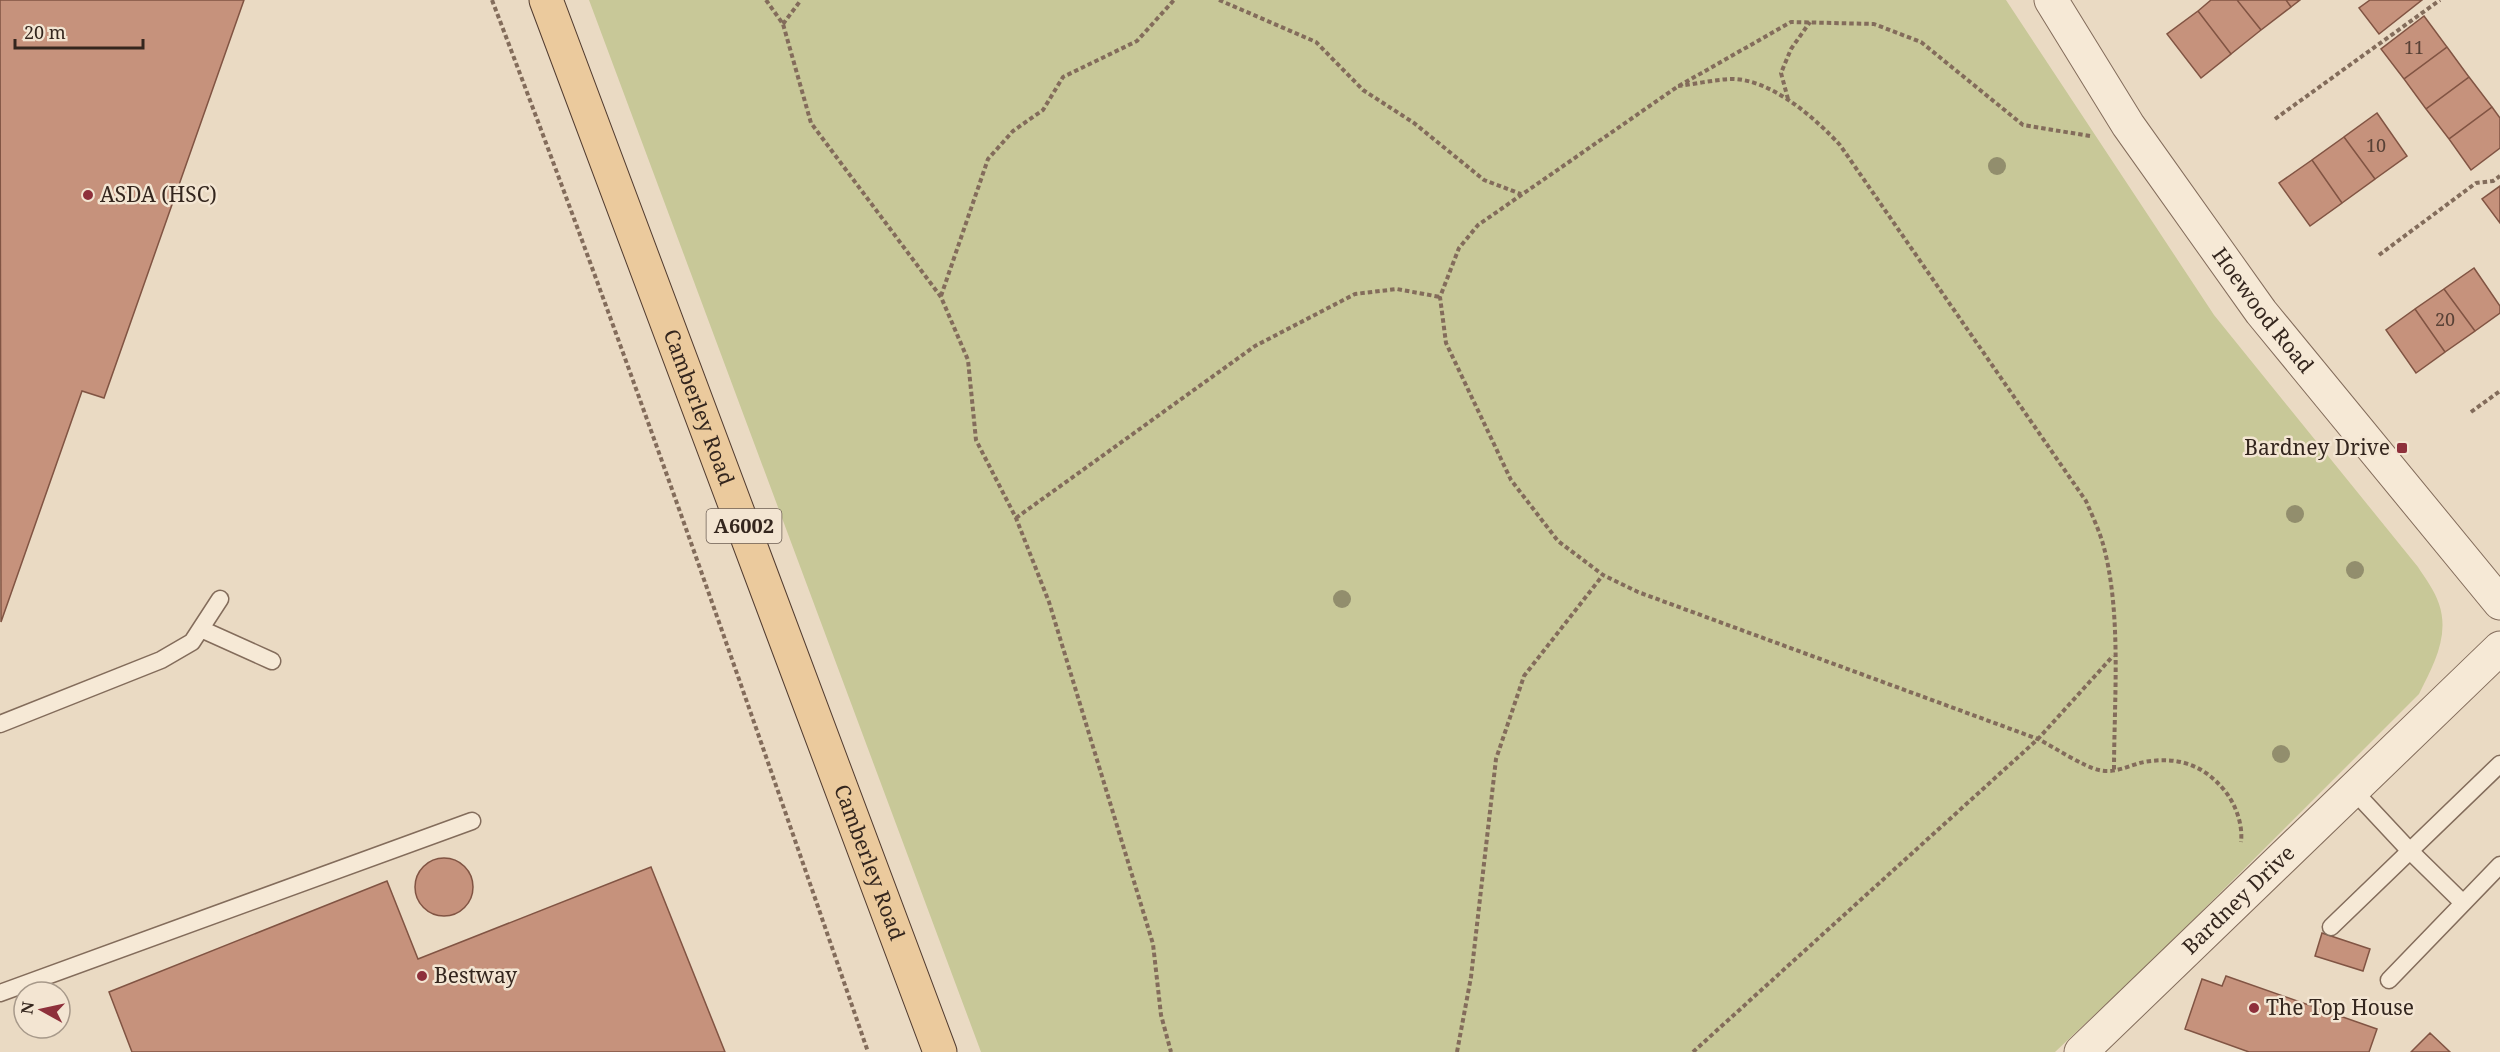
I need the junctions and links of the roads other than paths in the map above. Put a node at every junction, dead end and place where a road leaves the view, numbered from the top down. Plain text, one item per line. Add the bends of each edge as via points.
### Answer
1 (546, 0) edge
2 (2051, 0) edge
3 (220, 599) dead end
4 (2500, 603) edge
5 (201, 628) junction
6 (2500, 648) edge
7 (272, 661) dead end
8 (0, 724) edge
9 (2500, 764) edge
10 (2353, 790) junction
11 (472, 821) dead end
12 (2409, 850) junction
13 (2500, 865) edge
14 (2462, 902) junction
15 (2331, 927) dead end
16 (2389, 980) dead end
17 (0, 993) edge
18 (2095, 1048) edge
19 (940, 1052) edge

1 - 19 main road, Camberley Road / A6002
2 - 4 street, Hoewood Road via 2128,125 2261,312
3 - 5 lane
5 - 7 lane
5 - 8 lane via 192,642 160,660
6 - 10 street, Bardney Drive
9 - 12 lane
10 - 12 lane
10 - 18 street, Bardney Drive
11 - 17 lane
12 - 14 lane
12 - 15 lane
13 - 14 lane
14 - 16 lane

